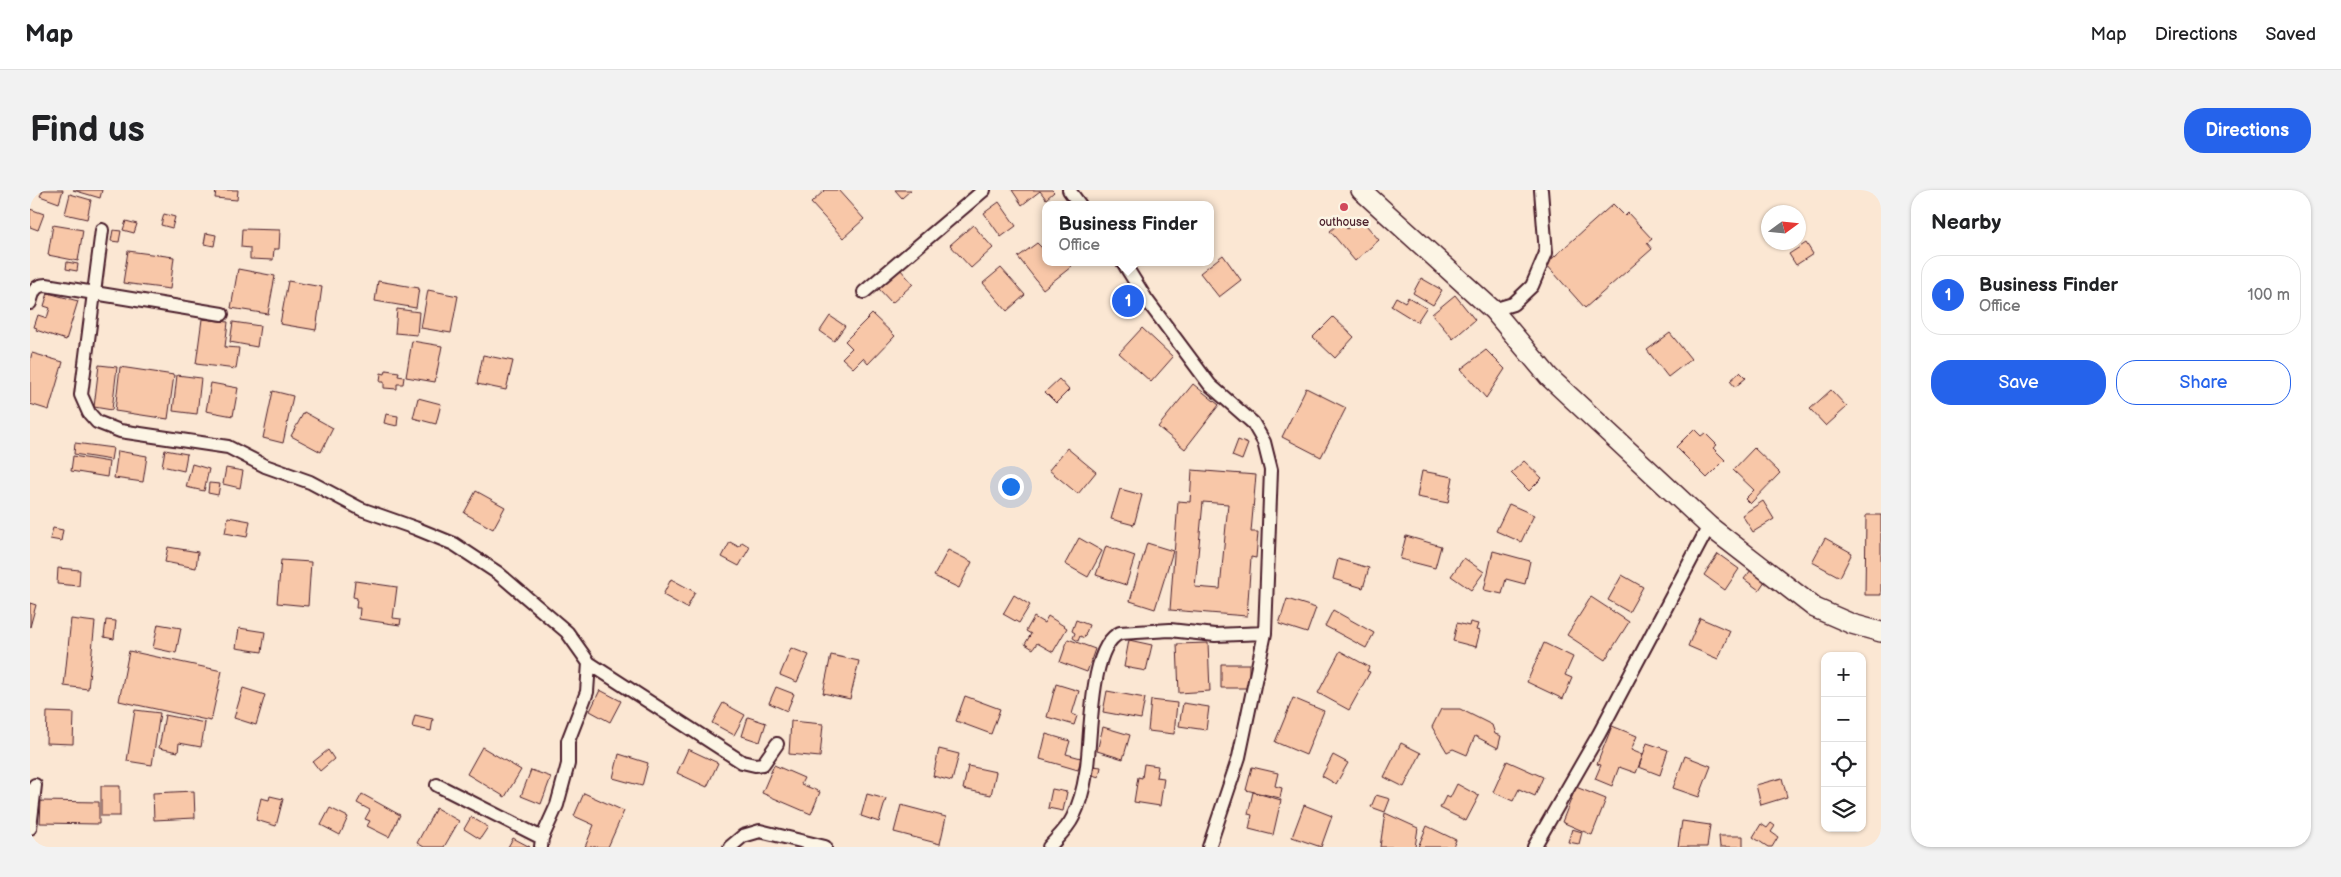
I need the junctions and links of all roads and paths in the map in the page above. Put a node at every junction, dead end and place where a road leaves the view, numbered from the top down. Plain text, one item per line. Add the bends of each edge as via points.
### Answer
1 (984, 190) edge
2 (1070, 190) edge
3 (1361, 190) edge
4 (1541, 190) edge
5 (1077, 201) edge
6 (102, 230) dead end
7 (1125, 266) edge
8 (864, 292) dead end
9 (94, 294) junction
10 (30, 303) edge
11 (1493, 310) junction
12 (222, 314) dead end
13 (1709, 526) junction
14 (1881, 632) edge
15 (1265, 633) junction
16 (589, 663) junction
17 (777, 744) dead end
18 (35, 785) dead end
19 (437, 785) dead end
20 (30, 828) edge
21 (542, 842) edge
22 (730, 847) edge
23 (825, 847) edge
24 (1049, 847) edge
25 (1209, 847) edge
26 (1534, 847) edge

1 - 8 street
2 - 5 street
3 - 11 street
4 - 11 street via 1546,253 1532,286 1513,304
6 - 9 street
7 - 15 street via 1210,385 1252,423 1264,442 1271,470
9 - 10 street via 40,285 34,290
9 - 12 street
9 - 16 street via 81,395 89,414 97,422 120,431 228,447 265,466 310,482 361,509 454,544 498,573 567,632
11 - 13 street via 1549,377
13 - 14 street via 1814,608
13 - 26 street via 1599,734
15 - 24 street via 1215,635 1170,630 1115,635 1106,647 1095,680 1086,774 1073,817
15 - 25 street via 1239,758
16 - 17 street via 742,762 755,766 763,764
16 - 21 street via 587,692 568,741 568,764 557,805
18 - 20 street
19 - 21 street
22 - 23 street via 743,836 760,831

